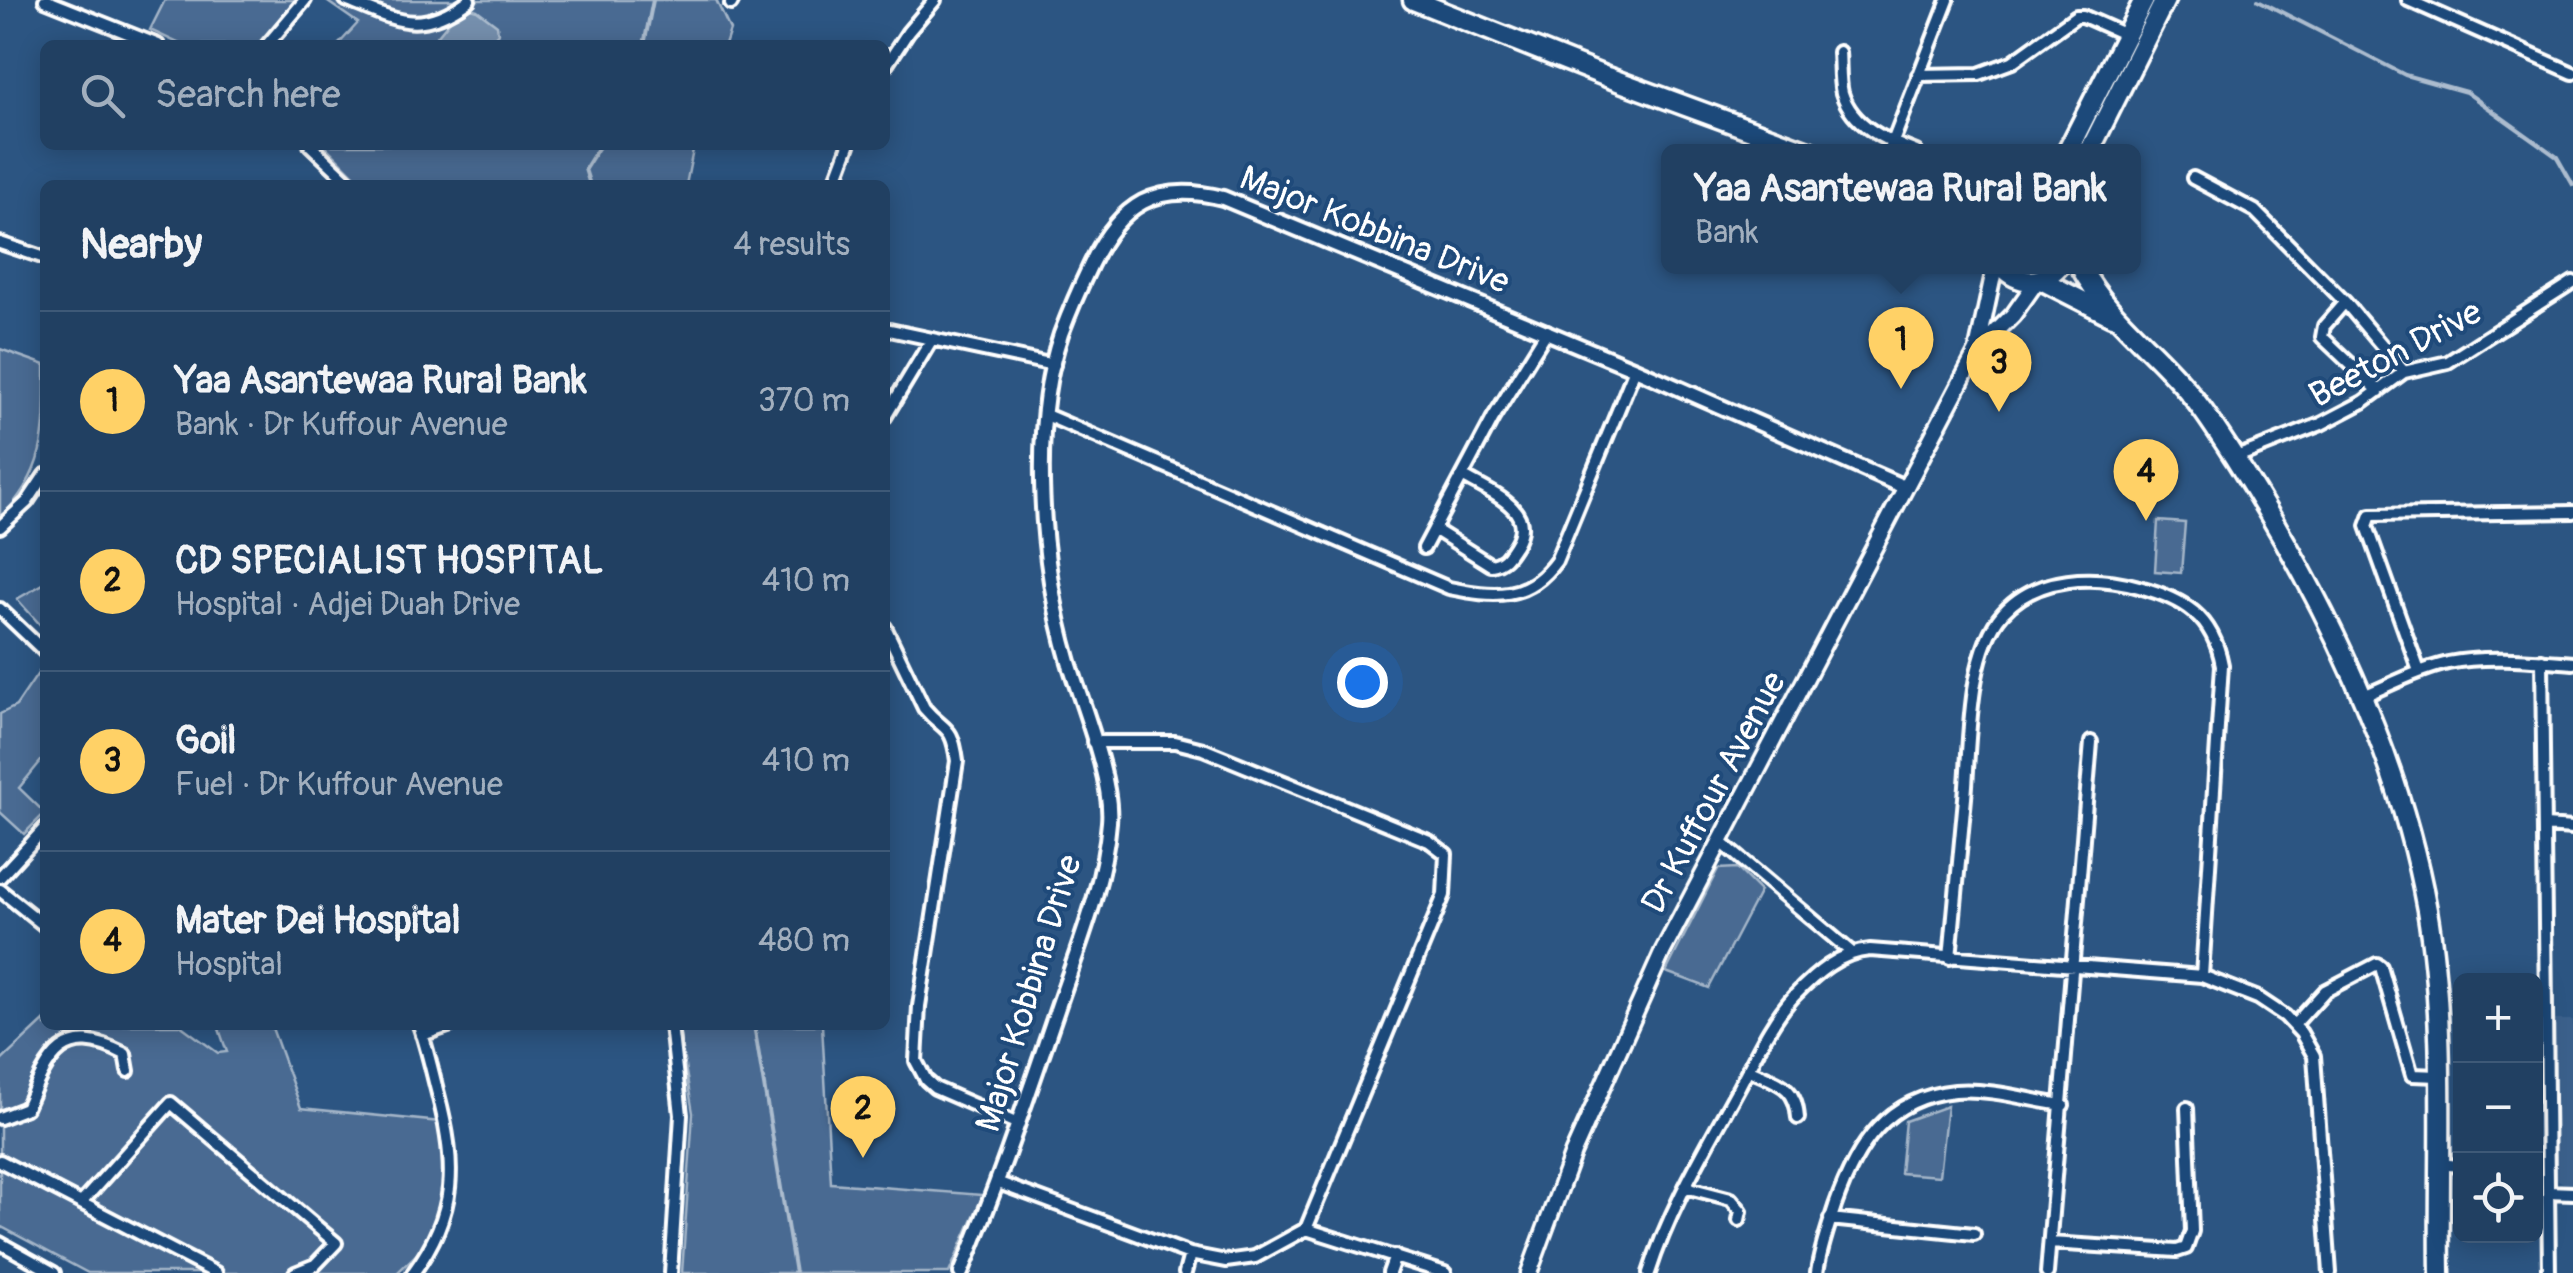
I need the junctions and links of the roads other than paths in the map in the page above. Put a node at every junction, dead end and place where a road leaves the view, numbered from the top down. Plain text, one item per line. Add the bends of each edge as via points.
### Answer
1 (45, 0) edge
2 (305, 0) edge
3 (346, 0) edge
4 (469, 0) edge
5 (936, 0) edge
6 (1412, 0) edge
7 (1948, 0) edge
8 (2144, 0) edge
9 (2166, 0) edge
10 (2408, 0) edge
11 (2126, 35) junction
12 (145, 40) edge
13 (270, 40) edge
14 (1839, 52) dead end
15 (890, 59) edge
16 (2573, 73) edge
17 (1918, 75) junction
18 (1789, 144) edge
19 (1886, 144) edge
20 (1891, 144) edge
21 (2078, 144) edge
22 (2078, 144) edge
23 (315, 150) edge
24 (847, 150) edge
25 (2193, 178) dead end
26 (347, 180) edge
27 (836, 180) edge
28 (0, 243) edge
29 (40, 256) edge
30 (1996, 274) edge
31 (2009, 274) edge
32 (2048, 274) edge
33 (2085, 274) edge
34 (2093, 274) edge
35 (2039, 281) junction
36 (2573, 282) edge
37 (2345, 302) junction
38 (2108, 309) junction
39 (890, 330) edge
40 (1547, 332) junction
41 (932, 339) junction
42 (1977, 351) junction
43 (1054, 365) junction
44 (1636, 369) junction
45 (2404, 372) junction
46 (2379, 391) junction
47 (890, 409) edge
48 (1046, 415) junction
49 (2234, 458) junction
50 (1464, 476) junction
51 (40, 483) edge
52 (1904, 487) junction
53 (2573, 512) edge
54 (0, 527) edge
55 (1434, 529) junction
56 (1424, 548) dead end
57 (0, 609) edge
58 (890, 637) edge
59 (40, 647) edge
60 (2542, 660) junction
61 (2573, 664) edge
62 (2420, 672) junction
63 (2360, 698) junction
64 (1092, 742) junction
65 (2091, 742) dead end
66 (2545, 826) junction
67 (2573, 828) edge
68 (40, 833) edge
69 (1720, 842) junction
70 (0, 876) edge
71 (0, 890) edge
72 (40, 922) edge
73 (1851, 952) junction
74 (1950, 958) junction
75 (2073, 968) junction
76 (2202, 976) junction
77 (2294, 1025) junction
78 (421, 1030) edge
79 (672, 1030) edge
80 (128, 1070) dead end
81 (1748, 1070) junction
82 (2439, 1076) junction
83 (2062, 1106) junction
84 (2187, 1108) dead end
85 (0, 1118) edge
86 (1798, 1118) dead end
87 (1018, 1124) junction
88 (0, 1160) edge
89 (2438, 1164) junction
90 (2453, 1165) edge
91 (2543, 1175) edge
92 (2548, 1176) junction
93 (999, 1183) junction
94 (1685, 1187) junction
95 (2548, 1192) junction
96 (2573, 1192) edge
97 (82, 1202) junction
98 (1738, 1220) dead end
99 (1830, 1220) junction
100 (1306, 1229) junction
101 (1974, 1234) dead end
102 (2050, 1242) junction
103 (0, 1244) edge
104 (1190, 1254) junction
105 (1395, 1256) junction
106 (54, 1273) edge
107 (216, 1273) edge
108 (295, 1273) edge
109 (413, 1273) edge
110 (671, 1273) edge
111 (960, 1273) edge
112 (1185, 1273) edge
113 (1389, 1273) edge
114 (1446, 1273) edge
115 (1529, 1273) edge
116 (1649, 1273) edge
117 (1817, 1273) edge
118 (2047, 1273) edge
119 (2330, 1273) edge
120 (2440, 1273) edge
121 (2549, 1273) edge

1 - 12 street
2 - 13 street
3 - 4 street via 425,23
5 - 15 street
6 - 18 highway
7 - 17 street
8 - 11 highway
9 - 22 highway
10 - 16 street
11 - 17 street via 2076,16 2012,62 1980,74
11 - 21 highway
14 - 19 street via 1842,94
17 - 20 street
23 - 26 street
24 - 27 street
25 - 37 street via 2254,212
28 - 29 street
30 - 42 main road
31 - 35 highway
32 - 35 highway
33 - 38 highway
34 - 38 highway
35 - 38 highway
35 - 42 main road
36 - 45 street, Beeton Drive via 2448,362
37 - 45 street
37 - 46 street via 2322,338
38 - 49 highway via 2176,377
39 - 41 street
40 - 43 street, Major Kobbina Drive via 1223,198 1166,192 1128,210 1104,239
40 - 44 street, Major Kobbina Drive
40 - 50 street
41 - 43 street
41 - 47 street
42 - 52 main road, Dr Kuffour Avenue
43 - 48 street, Major Kobbina Drive
44 - 48 street via 1556,561 1511,594 1449,588
44 - 52 street, Major Kobbina Drive
45 - 46 street, Beeton Drive
46 - 49 street, Beeton Drive via 2314,428
48 - 64 street, Major Kobbina Drive via 1046,545 1063,642
49 - 63 highway via 2316,596
50 - 55 street
50 - 55 street via 1515,508 1521,535 1507,558 1490,565
51 - 54 street
52 - 69 main road, Dr Kuffour Avenue
53 - 62 street via 2371,515 2367,526
55 - 56 street
57 - 59 street
58 - 87 street via 924,708 951,735 956,761 916,1061 935,1088
60 - 61 street
60 - 62 street via 2464,661
60 - 66 street
62 - 63 street
63 - 82 highway via 2414,846 2434,968
64 - 87 street, Major Kobbina Drive via 1109,800 1101,872
64 - 100 street via 1161,741 1203,749 1429,840 1446,854 1444,896
65 - 75 street
66 - 67 street
66 - 92 street
68 - 70 street
69 - 73 street
69 - 115 main road, Dr Kuffour Avenue via 1573,1153
71 - 72 street
73 - 74 street
73 - 81 street via 1792,998
74 - 75 street
74 - 76 street via 1976,682 1990,634 2004,612 2057,581 2111,581 2192,608 2213,636 2222,665
75 - 76 street
75 - 83 street
76 - 77 street via 2258,998
77 - 82 street via 2326,991 2377,964 2412,1075
77 - 119 street via 2314,1056
78 - 109 street via 452,1175 444,1220
79 - 110 street via 682,1115
80 - 85 street via 125,1054 100,1041 78,1040 50,1056 26,1108
81 - 86 street via 1788,1088
81 - 94 street
82 - 89 highway
83 - 99 street via 1956,1091 1907,1105 1862,1145
83 - 102 street
84 - 102 street via 2192,1231 2186,1248
87 - 93 street, Major Kobbina Drive
88 - 97 street
89 - 90 street
89 - 120 highway
91 - 92 street
92 - 95 street
93 - 104 street
93 - 111 street, Major Kobbina Drive
94 - 98 street via 1732,1199 1742,1210
94 - 116 street
95 - 96 street
95 - 121 street
97 - 107 street
97 - 108 street via 172,1103 336,1243
99 - 101 street
99 - 117 street
100 - 104 street via 1243,1260
100 - 105 street
102 - 118 street
103 - 106 street
104 - 112 street
105 - 113 street
105 - 114 street

